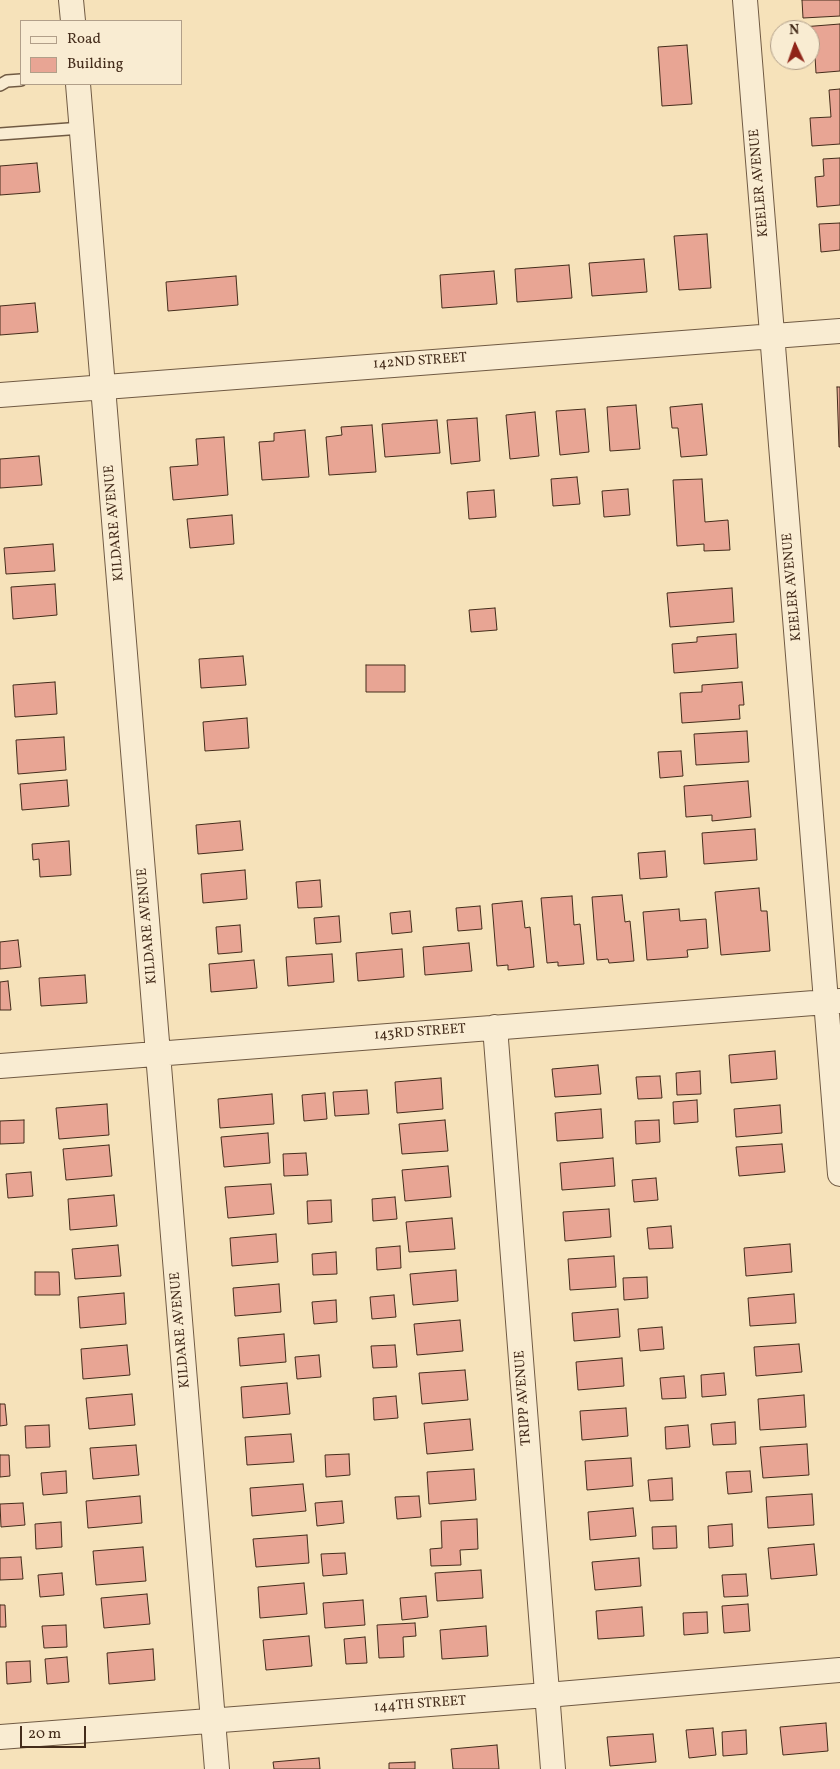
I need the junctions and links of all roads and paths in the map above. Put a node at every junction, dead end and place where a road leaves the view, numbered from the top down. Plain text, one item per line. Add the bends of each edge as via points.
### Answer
1 (72, 0) edge
2 (745, 0) edge
3 (73, 20) edge
4 (20, 80) edge
5 (2, 82) edge
6 (78, 85) edge
7 (82, 128) junction
8 (0, 134) edge
9 (840, 331) edge
10 (772, 336) junction
11 (103, 386) junction
12 (0, 395) edge
13 (833, 1002) edge
14 (495, 1027) junction
15 (158, 1054) junction
16 (0, 1066) edge
17 (840, 1174) edge
18 (840, 1670) edge
19 (547, 1695) junction
20 (213, 1720) junction
21 (0, 1737) edge
22 (217, 1769) edge
23 (553, 1769) edge

1 - 3 street
2 - 10 street, KEELER AVENUE
4 - 5 lane
6 - 7 street, KILDARE AVENUE
7 - 8 lane
7 - 11 street, KILDARE AVENUE
9 - 10 street, 142ND STREET
10 - 11 street, 142ND STREET
10 - 13 street, KEELER AVENUE
11 - 12 street, 142ND STREET
11 - 15 street, KILDARE AVENUE
13 - 14 street, 143RD STREET
13 - 17 street, KEELER AVENUE
14 - 15 street, 143RD STREET
14 - 19 street, TRIPP AVENUE
15 - 16 street, 143RD STREET
15 - 20 street, KILDARE AVENUE
18 - 19 street, 144TH STREET
19 - 20 street, 144TH STREET
19 - 23 street, TRIPP AVENUE
20 - 21 street, 144TH STREET
20 - 22 street, KILDARE AVENUE

